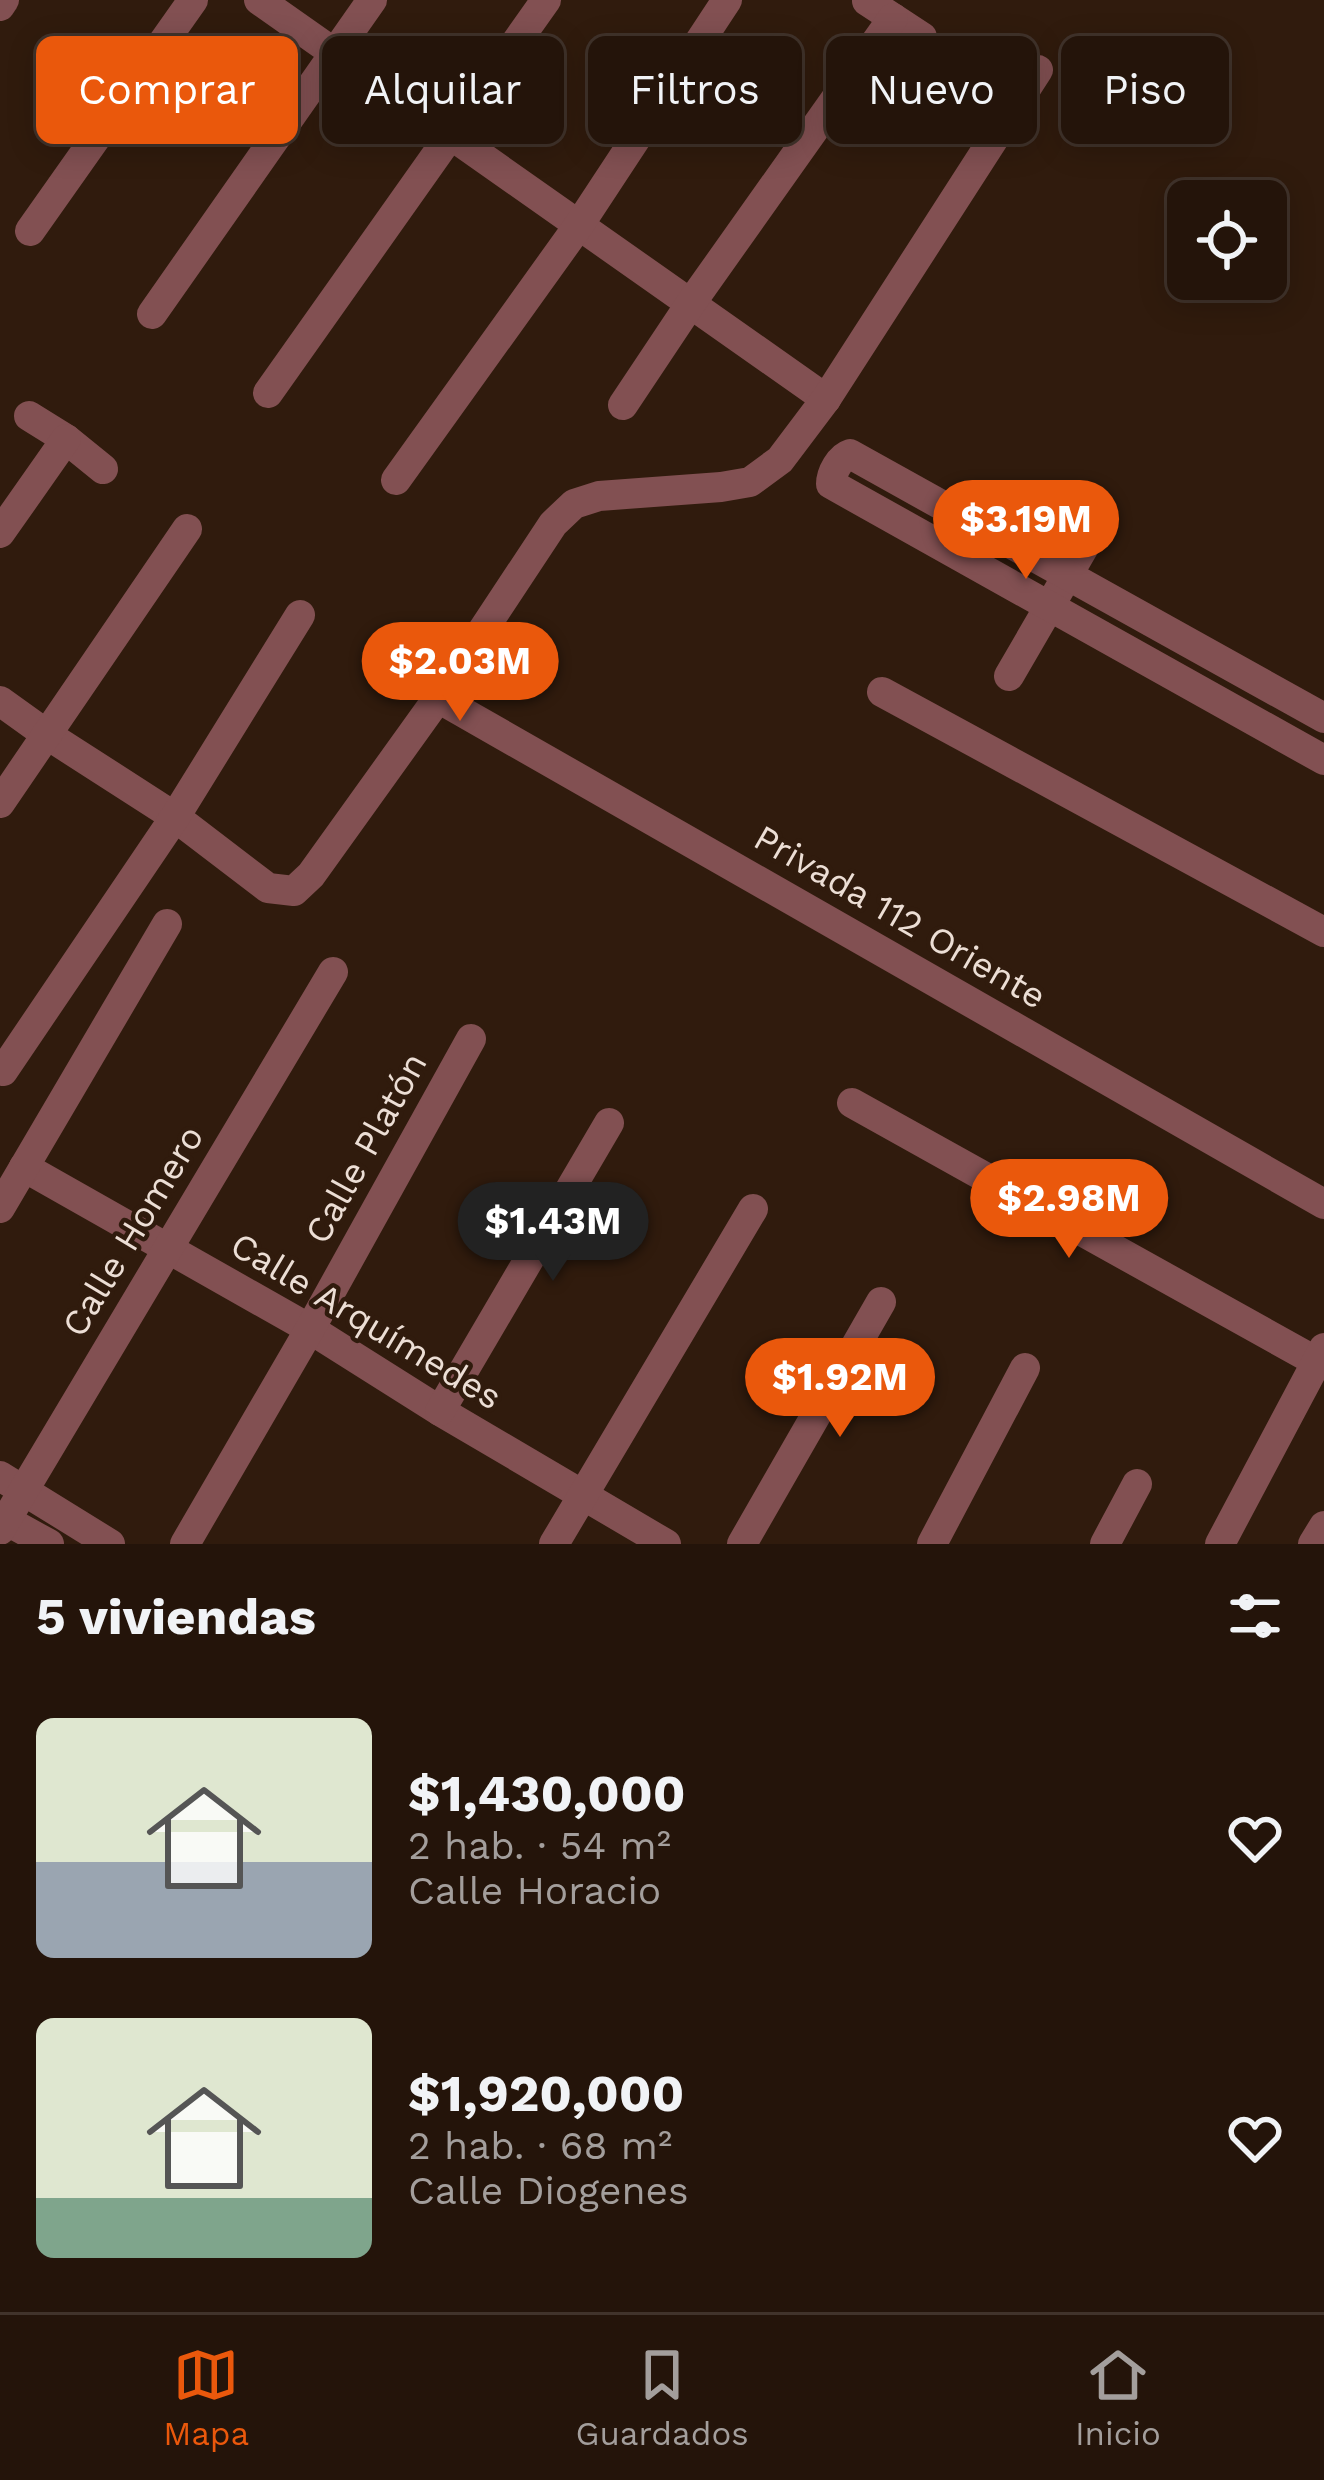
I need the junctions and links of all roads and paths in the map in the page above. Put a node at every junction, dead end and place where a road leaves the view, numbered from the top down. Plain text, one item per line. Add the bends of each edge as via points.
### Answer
1 (193, 0) edge
2 (260, 0) edge
3 (372, 0) edge
4 (546, 0) edge
5 (728, 0) edge
6 (867, 1) edge
7 (893, 18) junction
8 (347, 36) edge
9 (520, 36) edge
10 (920, 36) edge
11 (322, 46) edge
12 (1038, 70) dead end
13 (322, 72) edge
14 (444, 144) edge
15 (465, 144) edge
16 (579, 225) junction
17 (30, 231) dead end
18 (692, 303) junction
19 (152, 314) dead end
20 (268, 393) dead end
21 (826, 399) junction
22 (623, 405) dead end
23 (29, 416) dead end
24 (65, 440) junction
25 (103, 469) dead end
26 (396, 480) dead end
27 (1099, 521) dead end
28 (187, 529) dead end
29 (0, 532) edge
30 (1068, 575) junction
31 (1050, 606) junction
32 (300, 615) dead end
33 (1194, 646) junction
34 (1010, 676) dead end
35 (1179, 678) junction
36 (882, 692) dead end
37 (438, 698) junction
38 (0, 701) edge
39 (1324, 718) edge
40 (46, 734) junction
41 (1324, 760) edge
42 (0, 803) edge
43 (175, 817) junction
44 (167, 924) dead end
45 (1324, 932) edge
46 (333, 971) dead end
47 (471, 1039) dead end
48 (3, 1071) edge
49 (852, 1103) dead end
50 (609, 1123) dead end
51 (25, 1167) junction
52 (1324, 1204) edge
53 (0, 1208) edge
54 (753, 1209) dead end
55 (167, 1249) junction
56 (881, 1302) dead end
57 (310, 1329) junction
58 (1320, 1355) edge
59 (1025, 1368) dead end
60 (440, 1411) junction
61 (12, 1483) edge
62 (1137, 1484) dead end
63 (581, 1496) junction
64 (2, 1522) edge
65 (1324, 1526) edge
66 (49, 1544) edge
67 (110, 1544) edge
68 (184, 1544) edge
69 (554, 1544) edge
70 (666, 1544) edge
71 (742, 1544) edge
72 (932, 1544) edge
73 (1106, 1544) edge
74 (1220, 1544) edge
75 (1312, 1544) edge

1 - 17 street
2 - 11 street
3 - 8 street
4 - 9 street
5 - 16 street
6 - 7 street
7 - 10 street
7 - 18 street
12 - 21 street
13 - 19 street
14 - 20 street
15 - 16 street
16 - 18 street
16 - 26 street
18 - 21 street
18 - 22 street
21 - 37 street via 780,460 751,482 574,504
23 - 24 street
24 - 25 street
24 - 29 street
27 - 30 street
28 - 40 street
30 - 31 street
30 - 31 street via 850,454 831,477 831,484
30 - 33 street
31 - 34 street
31 - 35 street
32 - 43 street
33 - 35 street
33 - 39 street
35 - 41 street
36 - 45 street
37 - 43 street via 294,891 268,888
37 - 52 street, Privada 112 Oriente
38 - 40 street
40 - 42 street
40 - 43 street
43 - 48 street
44 - 51 street
46 - 55 street, Calle Homero
47 - 57 street, Calle Platón
49 - 58 street
50 - 60 street
51 - 53 street
51 - 55 street, Calle Arquímedes
54 - 63 street
55 - 57 street, Calle Arquímedes
55 - 61 street, Calle Homero
56 - 71 street
57 - 60 street, Calle Arquímedes
57 - 68 street, Calle Platón
58 - 74 street
59 - 72 street
60 - 63 street, Calle Arquímedes
61 - 64 street, Calle Homero
61 - 67 street
62 - 73 street
63 - 69 street
63 - 70 street, Calle Arquímedes
64 - 66 street
65 - 75 street

